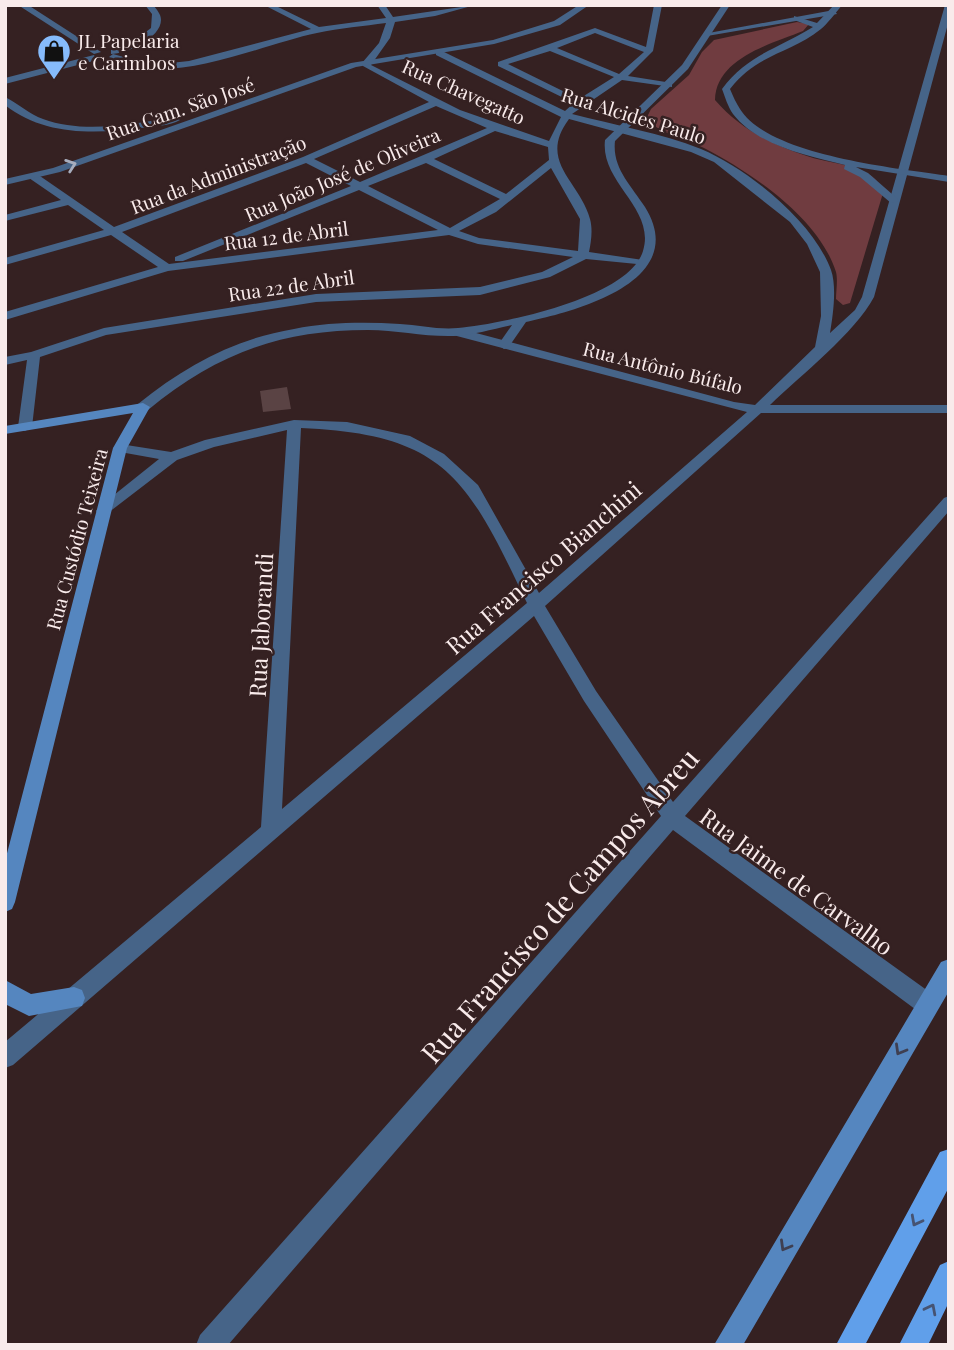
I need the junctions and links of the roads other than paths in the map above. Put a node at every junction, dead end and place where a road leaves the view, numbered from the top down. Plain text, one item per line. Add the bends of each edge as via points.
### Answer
1 (22, 5) edge
2 (149, 5) edge
3 (268, 5) edge
4 (381, 5) edge
5 (471, 5) edge
6 (585, 5) edge
7 (658, 5) edge
8 (726, 5) edge
9 (948, 5) edge
10 (836, 9) edge
11 (797, 18) junction
12 (391, 20) junction
13 (820, 27) junction
14 (318, 30) junction
15 (707, 34) junction
16 (550, 48) junction
17 (649, 51) junction
18 (439, 53) junction
19 (113, 54) junction
20 (95, 55) junction
21 (366, 63) junction
22 (620, 77) junction
23 (5, 82) edge
24 (669, 85) junction
25 (5, 100) edge
26 (437, 102) junction
27 (579, 102) junction
28 (230, 109) junction
29 (565, 115) junction
30 (160, 122) junction
31 (496, 127) junction
32 (621, 130) junction
33 (168, 131) junction
34 (552, 145) junction
35 (306, 159) junction
36 (426, 159) junction
37 (554, 161) junction
38 (835, 161) junction
39 (903, 172) junction
40 (33, 176) junction
41 (949, 179) edge
42 (5, 182) edge
43 (359, 186) junction
44 (508, 199) junction
45 (69, 201) junction
46 (895, 201) junction
47 (5, 218) edge
48 (115, 232) junction
49 (450, 232) junction
50 (582, 257) junction
51 (5, 262) edge
52 (643, 263) junction
53 (165, 267) junction
54 (5, 316) edge
55 (522, 319) junction
56 (457, 332) junction
57 (504, 345) junction
58 (821, 352) junction
59 (34, 355) junction
60 (5, 361) edge
61 (143, 407) junction
62 (949, 408) edge
63 (758, 409) junction
64 (294, 424) junction
65 (25, 426) junction
66 (5, 430) edge
67 (120, 448) junction
68 (172, 457) junction
69 (949, 501) edge
70 (104, 511) junction
71 (536, 606) junction
72 (673, 818) junction
73 (271, 829) junction
74 (5, 902) edge
75 (949, 971) edge
76 (5, 991) edge
77 (74, 998) junction
78 (927, 1004) junction
79 (5, 1056) edge
80 (949, 1161) edge
81 (949, 1274) edge
82 (209, 1345) edge
83 (728, 1345) edge
84 (850, 1345) edge
85 (914, 1345) edge

1 - 20 street
2 - 19 street via 158,22 151,34
3 - 14 street
4 - 12 street
5 - 12 street
6 - 18 street, Rua Cam. São José via 541,29
7 - 17 street
8 - 15 street
9 - 39 street, Rua Francisco Bianchini
10 - 11 street
10 - 13 street
11 - 13 street
11 - 15 street
12 - 14 street
12 - 21 street via 385,44
13 - 38 street via 748,62 726,89 737,113 752,125 781,142
14 - 19 street via 165,67 142,66
15 - 24 street
16 - 17 street via 595,30
16 - 22 street
16 - 27 street via 501,65
17 - 22 street
18 - 21 street, Rua Cam. São José
18 - 29 street, Rua Alcides Paulo
19 - 20 street
20 - 23 street
21 - 26 street, Rua Chavegatto
21 - 28 street, Rua Cam. São José
22 - 24 street
22 - 27 street
24 - 32 street
25 - 30 street via 25,117 60,126 103,128
26 - 31 street, Rua Chavegatto
26 - 35 street, Rua da Administração
27 - 29 street
28 - 30 street
28 - 33 street, Rua Cam. São José
29 - 32 street, Rua Alcides Paulo
29 - 34 street
30 - 33 street
31 - 34 street, Rua Chavegatto
31 - 36 street, Rua João José de Oliveira
32 - 52 street via 606,148 645,216 650,250
32 - 58 street, Rua Alcides Paulo via 718,160 794,220 826,272 827,316
40 -> 33 street, Rua Cam. São José
34 - 37 street
35 - 43 street
35 - 48 street, Rua da Administração
36 - 43 street, Rua João José de Oliveira
36 - 44 street
37 - 44 street, Rua 12 de Abril
37 - 50 street via 584,216
38 - 39 street
38 - 46 street via 863,175
39 - 41 street
39 - 46 street, Rua Francisco Bianchini
40 - 42 street, Rua Cam. São José
40 - 45 street
43 - 49 street
43 - 53 street, Rua João José de Oliveira
44 - 49 street, Rua 12 de Abril
45 - 47 street
45 - 48 street
46 - 58 street, Rua Francisco Bianchini via 868,297 860,312
48 - 51 street, Rua da Administração
48 - 53 street
49 - 50 street via 478,242
49 - 53 street, Rua 12 de Abril
50 - 52 street
50 - 59 street, Rua 22 de Abril via 546,275 480,291 316,298 104,332
52 - 55 street, Rua Custódio Teixeira via 610,290 585,302
53 - 54 street, Rua 12 de Abril
55 - 56 street, Rua Custódio Teixeira
55 - 57 street
56 - 57 street, Rua Antônio Búfalo
56 - 61 street, Rua Custódio Teixeira via 344,327 279,335 216,357 173,382
57 - 63 street, Rua Antônio Búfalo via 708,401
58 - 63 street, Rua Francisco Bianchini
59 - 60 street, Rua 22 de Abril
59 - 65 street
61 - 65 main road
61 - 67 main road, Rua Custódio Teixeira
62 - 63 street, Rua Antônio Búfalo
63 - 71 street, Rua Francisco Bianchini
64 - 68 street, Rua Jaime de Carvalho
64 - 71 street, Rua Jaime de Carvalho via 376,431 405,439 439,457 474,488
64 - 73 street, Rua Jaborandi
65 - 66 main road
67 - 68 street
67 - 70 main road, Rua Custódio Teixeira
68 - 70 street, Rua Jaime de Carvalho
69 - 72 street, Rua Francisco de Campos Abreu
70 - 74 main road, Rua Custódio Teixeira
71 - 72 street, Rua Jaime de Carvalho
71 - 73 street, Rua Francisco Bianchini
72 - 78 street, Rua Jaime de Carvalho
72 - 82 street, Rua Francisco de Campos Abreu
73 - 77 street, Rua Francisco Bianchini
75 - 78 main road
76 - 77 main road via 29,1004
77 - 79 street, Rua Francisco Bianchini
78 -> 83 main road
80 -> 84 main road
85 -> 81 main road

